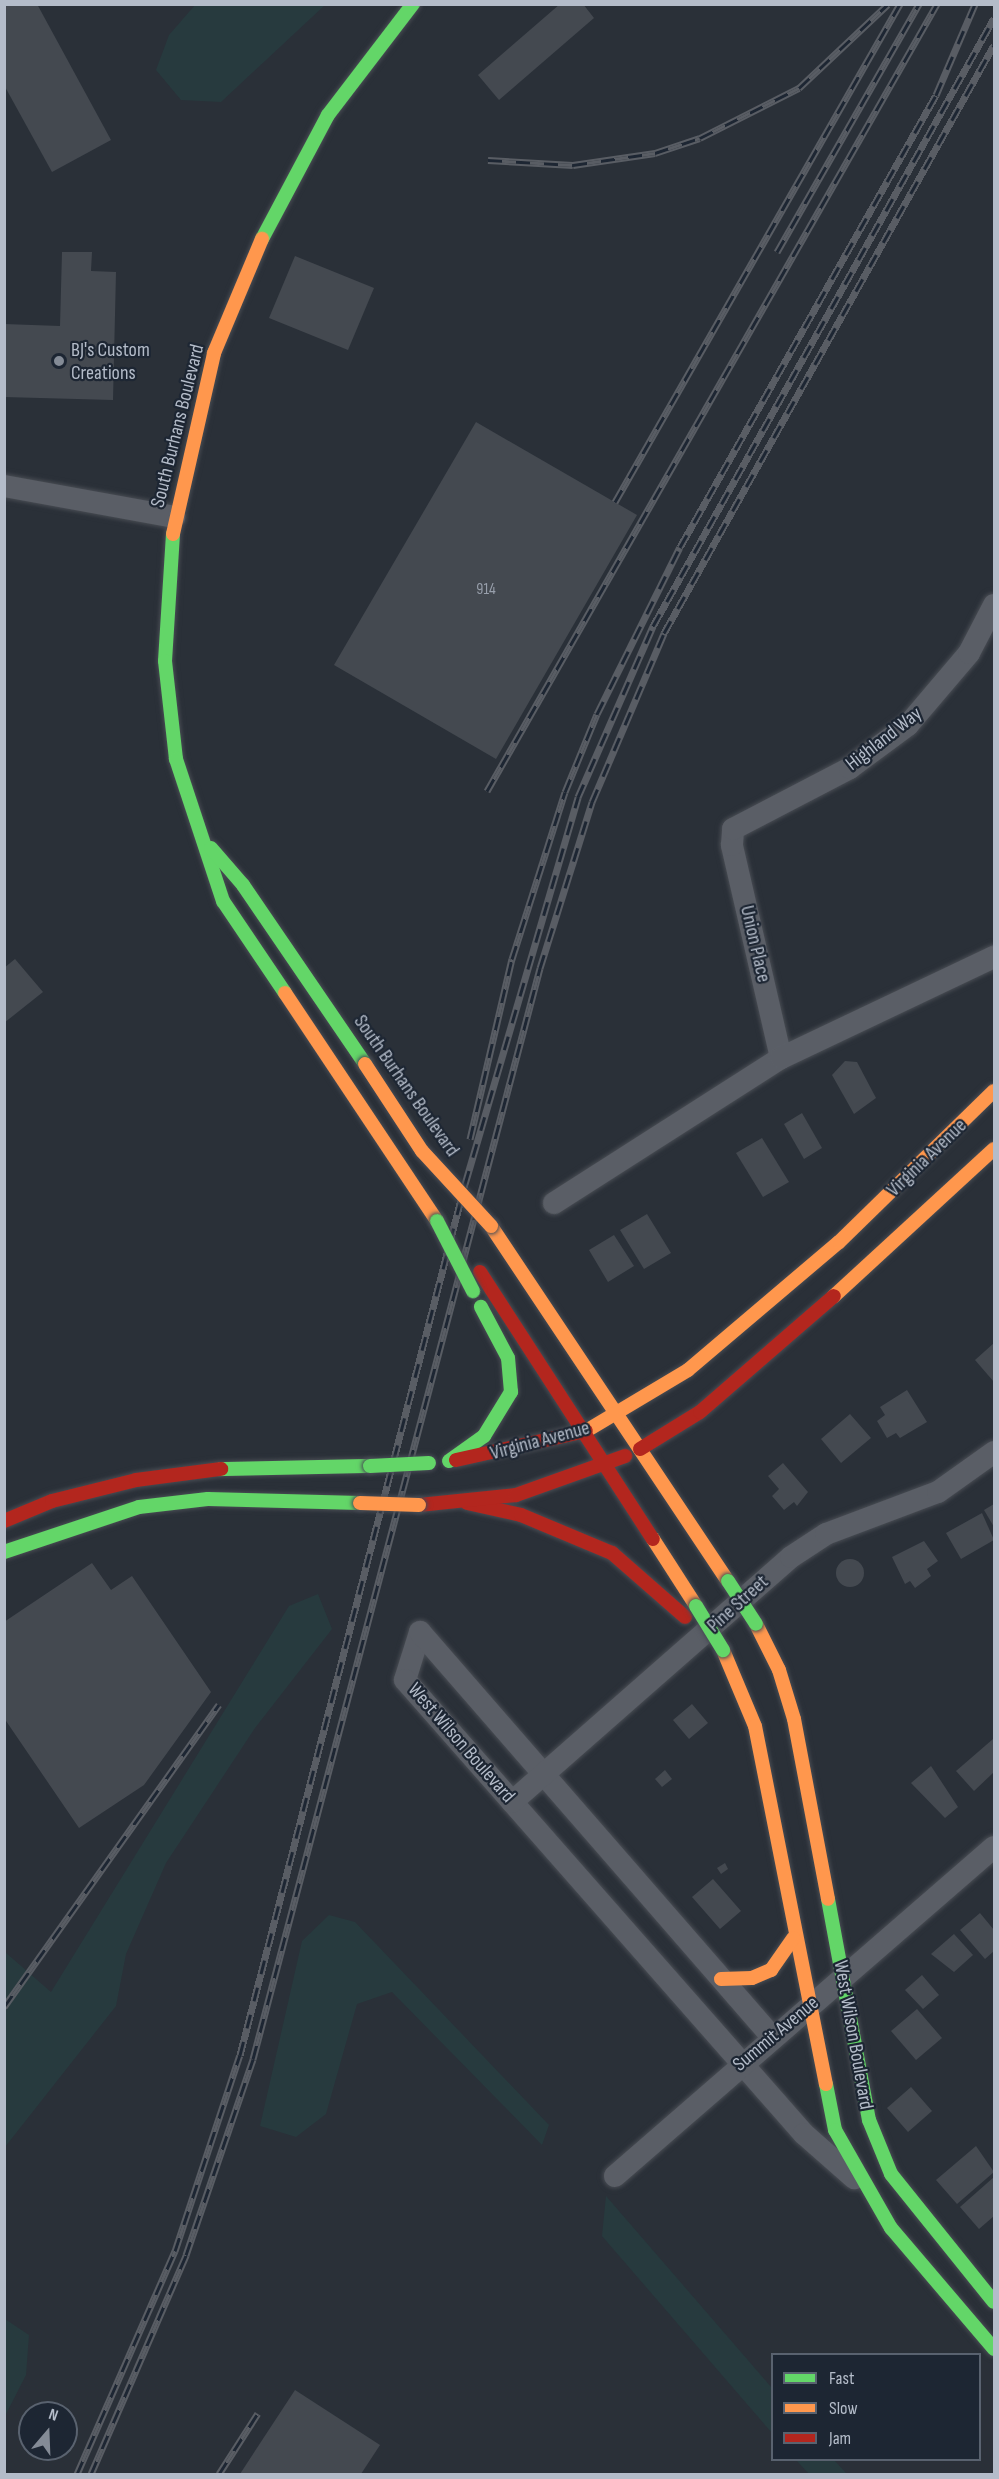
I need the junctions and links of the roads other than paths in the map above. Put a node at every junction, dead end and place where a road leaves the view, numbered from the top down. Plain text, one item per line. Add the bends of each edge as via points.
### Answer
1 (413, 4) edge
2 (4, 486) edge
3 (174, 517) junction
4 (993, 614) edge
5 (733, 829) joint
6 (200, 835) junction
7 (994, 957) edge
8 (781, 1058) junction
9 (994, 1091) edge
10 (994, 1149) edge
11 (554, 1203) dead end
12 (437, 1221) junction
13 (616, 1417) junction
14 (586, 1431) junction
15 (640, 1449) junction
16 (994, 1452) edge
17 (449, 1461) junction
18 (606, 1466) junction
19 (467, 1503) junction
20 (4, 1521) edge
21 (4, 1552) edge
22 (719, 1652) junction
23 (545, 1776) junction
24 (512, 1802) junction
25 (994, 1847) edge
26 (793, 1938) junction
27 (843, 1977) junction
28 (721, 1979) junction
29 (807, 2008) junction
30 (772, 2037) junction
31 (741, 2063) junction
32 (615, 2176) dead end
33 (863, 2186) junction
34 (994, 2302) edge
35 (987, 2324) edge
36 (994, 2349) edge

1 - 3 main road, South Burhans Boulevard via 328,114 276,204 214,353
2 - 3 street
3 - 6 main road, South Burhans Boulevard via 165,603 167,704 183,790
4 - 5 street, Highland Way via 942,690 908,725 850,768
5 - 8 street, Union Place via 732,845
6 - 12 main road, South Burhans Boulevard via 222,902
6 - 13 main road, South Burhans Boulevard, bridge via 243,885 422,1151 490,1226
7 - 8 street
8 - 11 street
9 - 13 main road, Virginia Avenue via 839,1242 688,1370
10 - 15 main road, Virginia Avenue via 764,1360 700,1412
12 - 14 main road, South Burhans Boulevard, bridge via 480,1272
12 - 17 main road, bridge via 508,1358 511,1392 484,1436
13 - 14 main road, Virginia Avenue
13 - 15 main road, South Burhans Boulevard
14 - 17 main road, Virginia Avenue
14 - 18 main road
15 - 18 main road, Virginia Avenue
15 - 27 main road, West Wilson Boulevard, bridge via 756,1624 779,1670 794,1719
16 - 23 street, Pine Street via 938,1492 826,1534 791,1557
17 - 20 main road, Virginia Avenue, bridge via 211,1469 136,1480 52,1502
18 - 19 main road, Virginia Avenue via 527,1492
18 - 22 main road, bridge via 696,1606
19 - 21 main road, Virginia Avenue, bridge via 208,1499 139,1507
19 - 22 main road via 521,1515 612,1553
22 - 26 main road, West Wilson Boulevard via 742,1688 768,1785
23 - 24 street, Pine Street
23 - 24 street, West Wilson Boulevard via 420,1632 405,1680
23 - 28 street, West Wilson Boulevard
24 - 31 street, West Wilson Boulevard
25 - 27 street, Summit Avenue
26 - 28 main road via 771,1970 752,1978
26 - 29 main road, West Wilson Boulevard
27 - 29 street, Summit Avenue
27 - 34 main road, West Wilson Boulevard via 869,2120 891,2174
28 - 30 street, West Wilson Boulevard
29 - 30 street, Summit Avenue
29 - 33 main road, West Wilson Boulevard via 835,2130
30 - 31 street, Summit Avenue
31 - 32 street, Summit Avenue
31 - 33 street, West Wilson Boulevard via 804,2134
33 - 35 main road, West Wilson Boulevard via 891,2228
35 - 36 main road, West Wilson Boulevard

